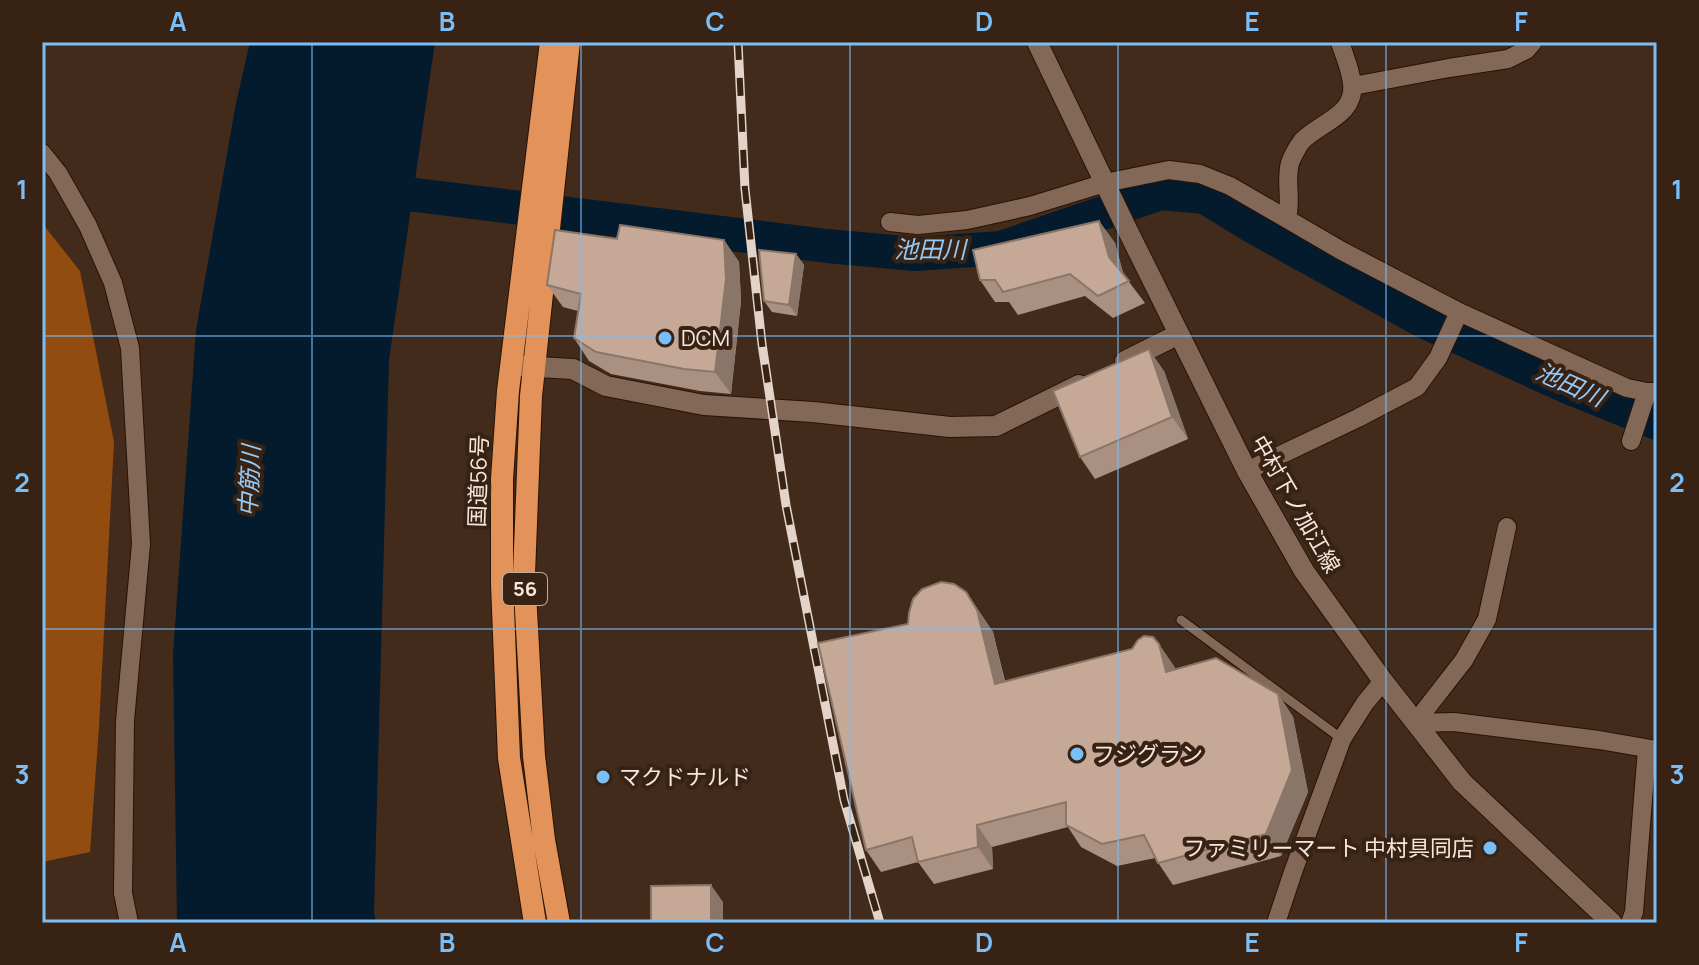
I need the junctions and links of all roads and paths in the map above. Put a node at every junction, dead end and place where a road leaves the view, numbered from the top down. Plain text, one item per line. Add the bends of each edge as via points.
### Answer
1 (551, 42) edge
2 (569, 42) edge
3 (1037, 42) edge
4 (1340, 42) edge
5 (1533, 42) edge
6 (1353, 86) junction
7 (42, 153) edge
8 (546, 169) junction
9 (1107, 185) junction
10 (1287, 218) junction
11 (890, 222) dead end
12 (536, 249) junction
13 (1459, 312) junction
14 (1179, 334) junction
15 (511, 366) junction
16 (534, 367) junction
17 (1652, 392) edge
18 (1631, 441) dead end
19 (1247, 471) junction
20 (1507, 527) dead end
21 (1181, 620) dead end
22 (1383, 681) junction
23 (1415, 723) junction
24 (1342, 739) junction
25 (1652, 750) edge
26 (129, 923) edge
27 (535, 923) edge
28 (559, 923) edge
29 (1276, 923) edge
30 (1612, 923) edge
31 (1630, 923) edge

1 - 8 highway, 国道56号 / 56
2 - 8 highway, 国道56号 / 56
3 - 9 main road, 中村下ノ加江線
4 - 6 street
5 - 6 street via 1508,59
6 - 10 street via 1350,101 1302,141 1290,163
7 - 26 street via 88,226 113,283 130,348 141,544 125,721 123,893
8 - 12 highway, 国道56号 / 56
9 - 10 street via 1169,170 1200,174
9 - 11 street via 967,220
9 - 14 main road, 中村下ノ加江線
10 - 13 street
12 - 15 highway, 国道56号 / 56
12 - 16 highway, 国道56号 / 56
13 - 17 street via 1627,388
13 - 19 street via 1438,358 1417,387
14 - 16 main road via 996,426 950,427 704,405 606,386 573,369
14 - 19 main road, 中村下ノ加江線
15 - 16 main road
15 - 27 highway, 国道56号 / 56 via 502,479 509,758
16 - 28 highway, 国道56号 / 56 via 526,477 527,649 534,756
17 - 18 street
19 - 22 main road, 中村下ノ加江線 via 1304,571
20 - 23 street via 1487,619 1464,660
21 - 24 lane
22 - 23 main road, 中村下ノ加江線
22 - 24 street
23 - 25 street via 1454,722
23 - 30 main road, 中村下ノ加江線 via 1462,782
24 - 29 street
25 - 31 street

